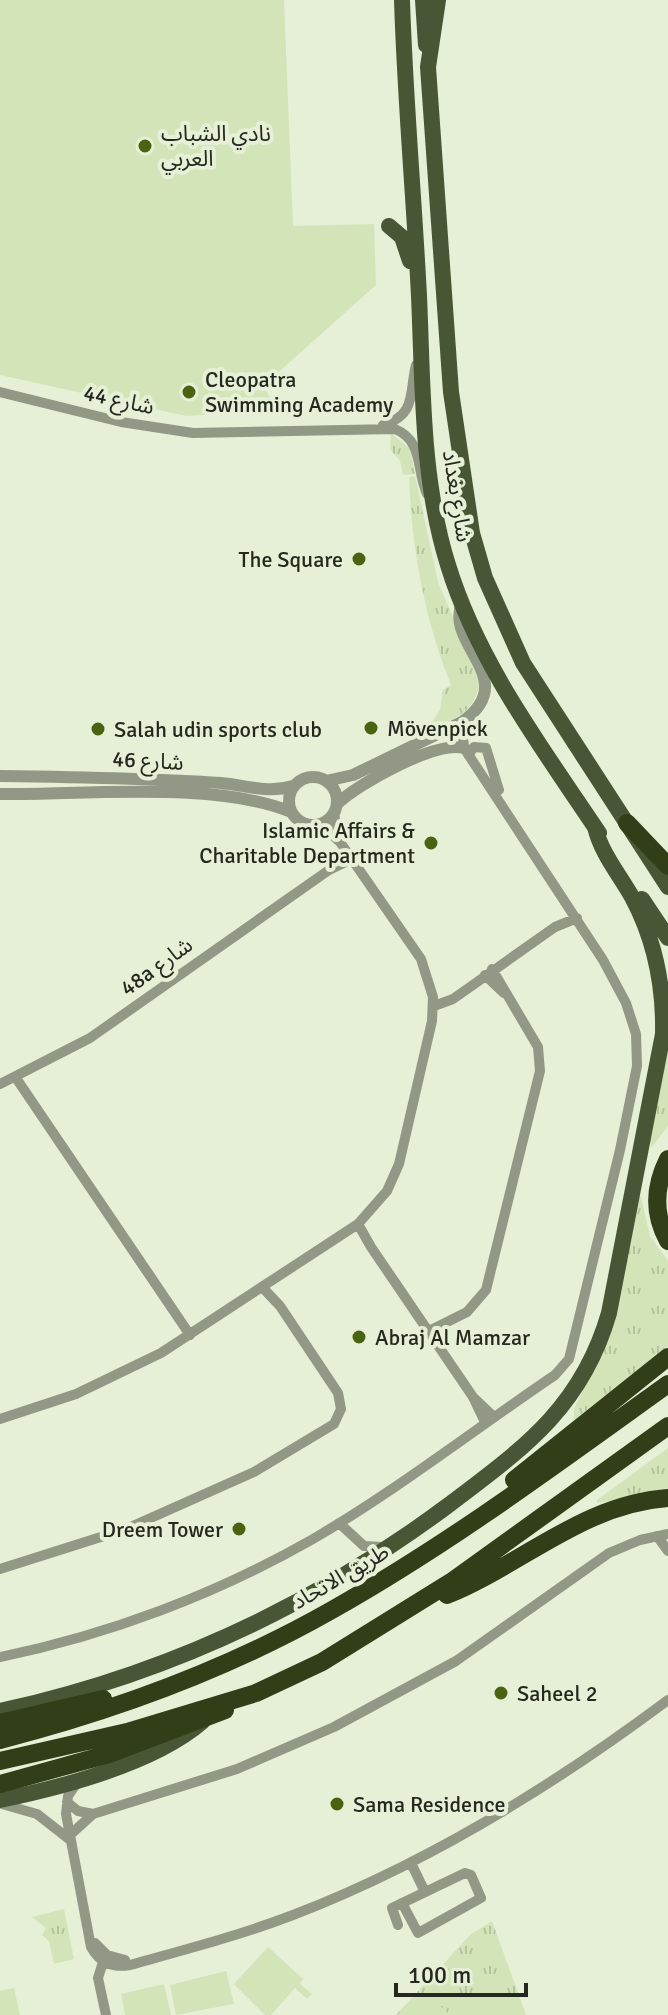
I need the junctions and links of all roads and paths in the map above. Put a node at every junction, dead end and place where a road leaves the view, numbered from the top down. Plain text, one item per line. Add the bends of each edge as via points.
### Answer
1 (401, 0) edge
2 (423, 0) edge
3 (438, 0) edge
4 (428, 67) junction
5 (389, 226) dead end
6 (419, 297) junction
7 (421, 357) junction
8 (0, 392) edge
9 (376, 427) junction
10 (435, 506) junction
11 (462, 603) junction
12 (462, 722) junction
13 (467, 751) junction
14 (0, 776) edge
15 (326, 781) junction
16 (293, 786) junction
17 (0, 794) edge
18 (336, 808) junction
19 (291, 812) junction
20 (514, 821) junction
21 (627, 823) junction
22 (313, 825) junction
23 (595, 827) junction
24 (337, 838) junction
25 (349, 855) junction
26 (668, 866) edge
27 (668, 887) edge
28 (574, 914) junction
29 (668, 938) edge
30 (489, 972) junction
31 (434, 1002) junction
32 (16, 1078) junction
33 (0, 1084) edge
34 (668, 1159) edge
35 (355, 1226) junction
36 (668, 1241) edge
37 (266, 1285) junction
38 (190, 1335) junction
39 (430, 1336) junction
40 (668, 1357) edge
41 (668, 1384) edge
42 (0, 1419) edge
43 (489, 1419) junction
44 (668, 1426) edge
45 (668, 1498) edge
46 (343, 1520) junction
47 (662, 1535) edge
48 (407, 1537) junction
49 (449, 1537) junction
50 (357, 1540) junction
51 (668, 1551) edge
52 (0, 1567) edge
53 (332, 1582) junction
54 (408, 1612) junction
55 (0, 1657) edge
56 (149, 1692) junction
57 (256, 1693) junction
58 (668, 1700) edge
59 (0, 1711) edge
60 (204, 1720) junction
61 (0, 1723) edge
62 (0, 1740) edge
63 (0, 1761) edge
64 (81, 1778) junction
65 (0, 1784) edge
66 (0, 1802) edge
67 (67, 1802) junction
68 (93, 1814) junction
69 (70, 1837) junction
70 (411, 1863) junction
71 (425, 1892) junction
72 (402, 1903) junction
73 (85, 1917) junction
74 (398, 1925) dead end
75 (155, 1957) junction
76 (103, 1962) junction
77 (106, 2015) edge

1 - 6 main road, شارع بغداد
2 - 4 main road
3 - 4 main road, شارع بغداد
4 - 21 main road, شارع بغداد via 451,392 472,533 502,621 523,663
5 - 6 main road via 405,242
6 - 7 main road, شارع بغداد
7 - 9 street, شارع 44 via 409,408 398,420
7 - 10 main road, شارع بغداد
8 - 9 street, شارع 44 via 121,422 193,433
9 - 10 street, شارع 44 via 401,431 413,442 423,485
10 - 11 main road, شارع بغداد
11 - 12 street via 459,620 486,681 480,705
11 - 23 main road, شارع بغداد via 516,706
12 - 13 street
12 - 15 street via 353,775
13 - 18 street via 449,746 435,751 360,786
13 - 20 street
13 - 20 street via 478,745 489,752 494,779
14 - 16 street, شارع 46 via 224,783 274,791
15 - 16 street via 312,777
15 - 18 street via 336,793
16 - 19 street
17 - 19 street, شارع 46 via 223,796
18 - 22 street via 326,821
18 - 24 street
19 - 22 street
20 - 28 street
21 - 26 highway
21 - 27 main road, شارع بغداد
22 - 24 street
23 - 29 main road, شارع بغداد
23 - 48 main road via 646,927 663,1002 659,1065 609,1313 583,1377 549,1425
24 - 25 street
25 - 31 street via 421,959
25 - 32 street, 48a شارع via 90,1038
28 - 30 street
28 - 43 street via 632,1018 637,1050 634,1084 572,1352 555,1375
30 - 31 street via 459,993
30 - 39 street via 538,1047 540,1071 489,1281 474,1306
31 - 35 street via 399,1164 387,1191
32 - 33 street, 48a شارع
32 - 38 street
34 - 36 highway via 657,1204
35 - 37 street
35 - 39 street
37 - 38 street
37 - 52 street via 338,1393 341,1409 334,1424 190,1503 98,1539
38 - 42 street via 105,1382
39 - 43 street
40 - 49 highway
41 - 49 highway, طريق الاتحاد
43 - 46 street
44 - 54 highway
45 - 54 highway via 591,1516 485,1577
46 - 50 street
46 - 55 street via 255,1570 191,1598 69,1640
47 - 51 street
47 - 68 street via 609,1553 456,1661 334,1727 237,1769
48 - 50 street via 377,1549
48 - 53 main road
49 - 56 highway, طريق الاتحاد via 329,1612
50 - 53 street via 359,1560
53 - 59 main road via 182,1657 97,1687
54 - 57 highway
56 - 61 highway
56 - 62 highway, طريق الاتحاد
57 - 60 highway
57 - 63 highway via 82,1744
58 - 70 street via 563,1773
60 - 64 main road via 161,1749
60 - 65 highway via 81,1763
64 - 66 main road
64 - 67 street
66 - 69 street via 37,1814
67 - 68 street
67 - 69 street
68 - 69 street
69 - 73 street
70 - 71 street
70 - 75 street via 283,1919
71 - 72 street
71 - 72 street via 467,1872 481,1898 418,1933
72 - 74 street via 391,1911
73 - 75 street via 95,1943 107,1955 124,1960
73 - 76 street via 91,1947
75 - 76 street via 124,1966
76 - 77 street via 98,1978

